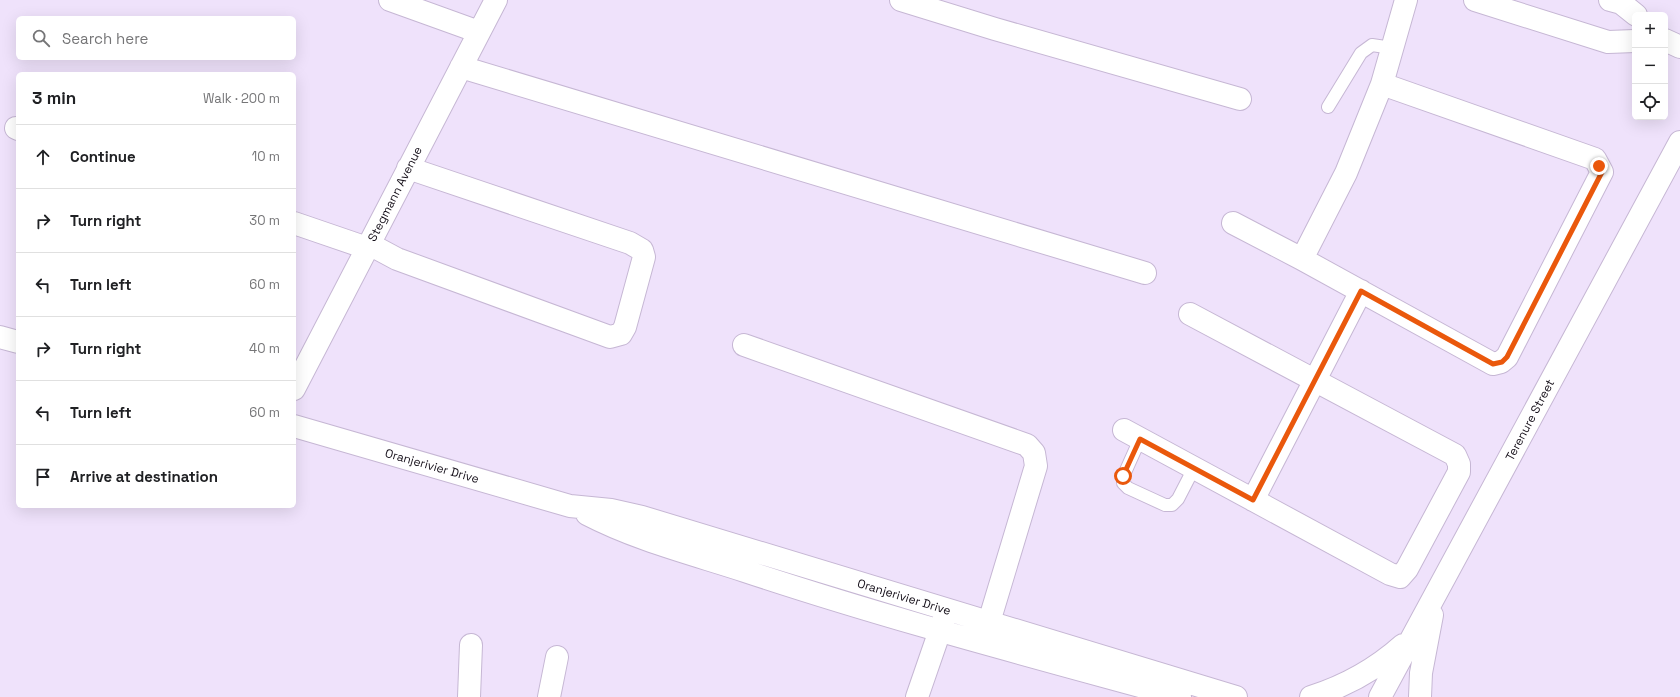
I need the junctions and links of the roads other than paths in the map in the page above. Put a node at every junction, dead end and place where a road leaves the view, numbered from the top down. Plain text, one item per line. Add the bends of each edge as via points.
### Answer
1 (390, 0) edge
2 (496, 0) edge
3 (901, 0) edge
4 (1406, 0) edge
5 (1475, 0) edge
6 (1610, 0) edge
7 (1632, 12) edge
8 (480, 32) junction
9 (1632, 41) edge
10 (1392, 48) junction
11 (462, 67) junction
12 (1382, 84) junction
13 (1240, 99) dead end
14 (1328, 107) dead end
15 (1680, 142) edge
16 (408, 168) junction
17 (1233, 223) dead end
18 (296, 224) edge
19 (368, 246) junction
20 (1302, 259) junction
21 (1145, 272) dead end
22 (1361, 291) junction
23 (1190, 314) dead end
24 (0, 337) edge
25 (16, 341) edge
26 (744, 345) dead end
27 (1315, 380) junction
28 (296, 385) edge
29 (296, 427) edge
30 (1132, 434) joint
31 (1194, 468) junction
32 (1253, 500) junction
33 (570, 506) junction
34 (1437, 590) junction
35 (947, 610) junction
36 (989, 622) junction
37 (941, 631) junction
38 (1412, 638) junction
39 (471, 645) dead end
40 (557, 657) dead end
41 (469, 697) edge
42 (549, 697) edge
43 (917, 697) edge
44 (1180, 697) edge
45 (1236, 697) edge
46 (1311, 697) edge
47 (1380, 697) edge
48 (1420, 697) edge

1 - 8 street
2 - 8 street, Stegmann Avenue
3 - 13 street via 995,30
4 - 10 street
5 - 9 street via 1608,42
6 - 7 street via 1621,3
8 - 11 street, Stegmann Avenue
10 - 12 street
10 - 14 lane via 1372,45 1361,53
11 - 16 street, Stegmann Avenue
11 - 21 street
12 - 20 street via 1346,173
12 - 22 street via 1595,159 1602,172 1507,357 1502,362 1493,364
15 - 34 street, Terenure Street
16 - 19 street, Stegmann Avenue
16 - 19 street via 630,242 642,250 644,257 625,327 621,334 610,337
17 - 20 street
18 - 19 street
19 - 28 street, Stegmann Avenue
20 - 22 street
22 - 27 street
23 - 27 street
24 - 25 street
26 - 36 street via 1027,445 1034,453 1036,466
27 - 32 street
27 - 32 street via 1455,456 1460,464 1459,472 1407,569 1400,577
29 - 33 street, Oranjerivier Drive
30 - 31 street
30 - 31 lane via 1123,476 1123,483 1128,488 1165,505 1172,505 1178,499
31 - 32 street
33 - 35 street, Oranjerivier Drive via 611,510 642,518
33 - 37 street, Oranjerivier Drive via 602,522 792,587
34 - 38 street, Terenure Street
34 - 48 street via 1421,673
35 - 36 street, Oranjerivier Drive
35 - 37 street
36 - 45 street, Oranjerivier Drive
37 - 43 street
37 - 44 street, Oranjerivier Drive
38 - 46 street via 1371,671
38 - 47 street, Terenure Street
39 - 41 street
40 - 42 street

